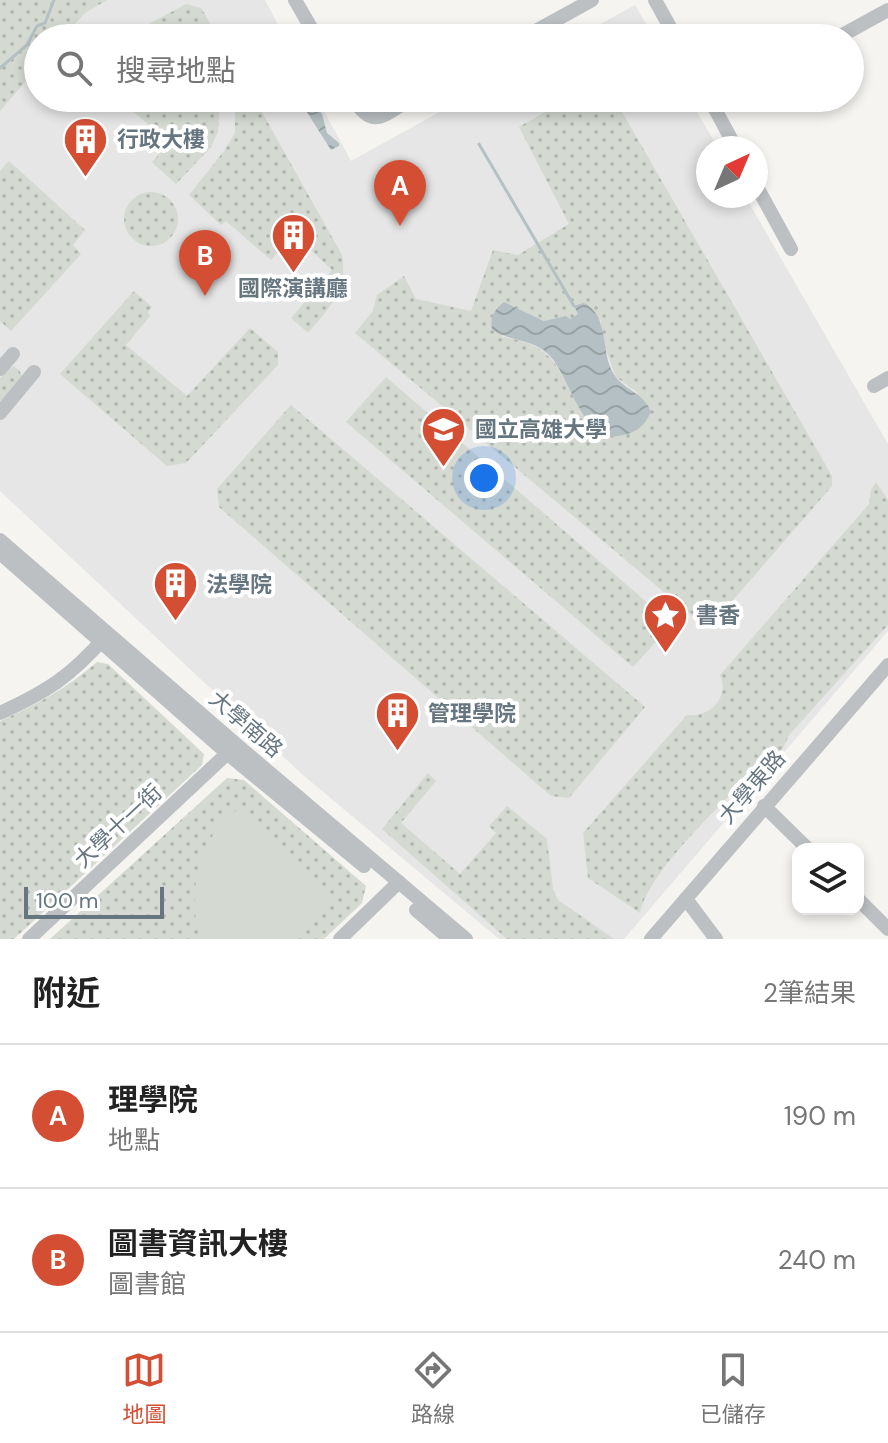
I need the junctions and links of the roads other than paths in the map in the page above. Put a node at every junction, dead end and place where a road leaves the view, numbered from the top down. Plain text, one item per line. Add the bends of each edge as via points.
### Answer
1 (295, 0) edge
2 (592, 0) edge
3 (655, 0) edge
4 (888, 10) edge
5 (309, 24) edge
6 (548, 24) edge
7 (668, 24) edge
8 (862, 24) edge
9 (361, 112) edge
10 (388, 112) edge
11 (717, 112) edge
12 (730, 136) edge
13 (768, 207) edge
14 (791, 249) dead end
15 (13, 354) dead end
16 (0, 369) edge
17 (34, 372) dead end
18 (888, 378) edge
19 (874, 386) dead end
20 (0, 413) edge
21 (0, 540) edge
22 (0, 553) edge
23 (105, 637) junction
24 (888, 665) edge
25 (0, 713) edge
26 (232, 749) junction
27 (764, 806) junction
28 (802, 843) edge
29 (395, 886) junction
30 (686, 899) junction
31 (864, 905) edge
32 (888, 929) edge
33 (29, 939) edge
34 (340, 939) edge
35 (450, 939) edge
36 (466, 939) edge
37 (651, 939) edge
38 (716, 939) edge

1 - 5 street
2 - 6 street
3 - 7 street
4 - 8 street
9 - 10 street via 368,118
11 - 12 street
13 - 14 street
15 - 16 street
17 - 20 street
18 - 19 street
21 - 23 street, 大學南路
22 - 23 street, 大學南路
23 - 25 street via 72,673
23 - 26 street, 大學南路
24 - 27 street, 大學東路
26 - 29 street, 大學南路
26 - 33 street, 大學十一街
27 - 28 street
27 - 30 street, 大學東路
29 - 34 street
29 - 35 street, 大學南路
29 - 36 street, 大學南路
30 - 37 street, 大學東路
30 - 38 street
31 - 32 street

